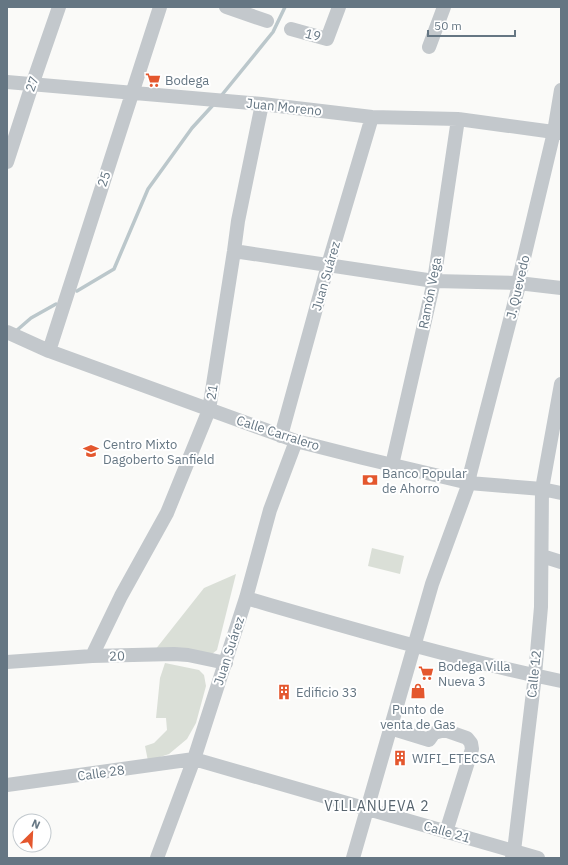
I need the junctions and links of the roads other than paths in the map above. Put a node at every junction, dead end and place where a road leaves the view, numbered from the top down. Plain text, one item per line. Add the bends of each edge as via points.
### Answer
1 (59, 7) edge
2 (160, 7) edge
3 (339, 7) edge
4 (444, 7) edge
5 (234, 8) edge
6 (267, 21) dead end
7 (291, 29) dead end
8 (429, 47) dead end
9 (7, 82) edge
10 (32, 85) junction
11 (561, 90) edge
12 (132, 93) junction
13 (262, 104) junction
14 (372, 117) junction
15 (458, 119) junction
16 (558, 132) edge
17 (7, 162) edge
18 (234, 251) junction
19 (328, 265) junction
20 (434, 281) junction
21 (518, 283) junction
22 (561, 288) edge
23 (7, 332) edge
24 (49, 351) junction
25 (561, 384) edge
26 (209, 410) junction
27 (281, 436) junction
28 (296, 441) junction
29 (392, 465) junction
30 (470, 483) junction
31 (542, 489) junction
32 (561, 493) edge
33 (542, 556) junction
34 (561, 562) edge
35 (246, 598) junction
36 (414, 646) junction
37 (92, 656) junction
38 (7, 662) edge
39 (226, 663) junction
40 (535, 675) junction
41 (561, 681) edge
42 (390, 728) junction
43 (194, 759) junction
44 (7, 785) edge
45 (367, 809) junction
46 (446, 832) junction
47 (513, 855) edge
48 (157, 858) edge
49 (353, 858) edge
50 (538, 858) edge

1 - 10 street, 27
2 - 12 street, 25
3 - 7 street, 19 via 327,39
4 - 8 street
5 - 6 street
9 - 10 street, Juan Moreno
10 - 12 street, Juan Moreno
10 - 17 street, 27
11 - 16 street, J. Quevedo
12 - 13 street, Juan Moreno
12 - 24 street, 25
13 - 14 street, Juan Moreno
13 - 18 street, 21
14 - 15 street, Juan Moreno
14 - 19 street, Juan Suárez
15 - 16 street, Juan Moreno
15 - 20 street, Ramón Vega
16 - 21 street, J. Quevedo
18 - 19 street
18 - 26 street, 21
19 - 20 street
19 - 27 street, Juan Suárez
20 - 21 street
20 - 29 street, Ramón Vega
21 - 22 street
21 - 30 street, J. Quevedo via 470,474
23 - 24 street, Calle Carralero
24 - 26 street, Calle Carralero
25 - 31 street, Calle 12
26 - 27 street, Calle Carralero
26 - 37 street, 21 via 167,513 121,596
27 - 28 street, Calle Carralero
28 - 29 street, Calle Carralero
28 - 35 street, Juan Suárez via 270,510
29 - 30 street, Calle Carralero
30 - 31 street, Calle Carralero
30 - 36 street, J. Quevedo via 432,584
31 - 32 street, Calle Carralero
31 - 33 street, Calle 12
33 - 34 street
33 - 40 street, Calle 12
35 - 36 street
35 - 39 street, Juan Suárez
36 - 40 street
36 - 42 street, J. Quevedo
37 - 38 street, 20
37 - 39 street, 20 via 174,654
39 - 43 street, Juan Suárez
40 - 41 street
40 - 47 street, Calle 12
42 - 45 street, J. Quevedo
42 - 46 street via 429,740 434,733 447,731 467,738 471,743 472,749
43 - 44 street, Calle 28
43 - 45 street, Calle 21
43 - 48 street, Juan Suárez
45 - 46 street, Calle 21
45 - 49 street, J. Quevedo
46 - 47 street, Calle 21
47 - 50 street, Calle 21

